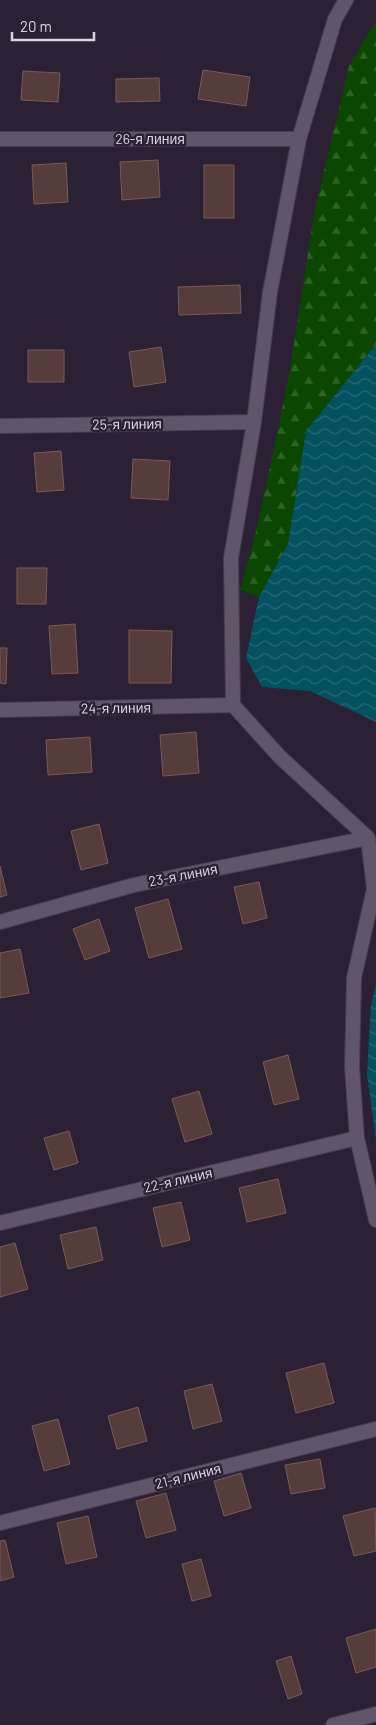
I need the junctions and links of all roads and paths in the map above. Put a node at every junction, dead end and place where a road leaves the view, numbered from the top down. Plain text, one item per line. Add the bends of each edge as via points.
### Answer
1 (346, 0) edge
2 (0, 139) edge
3 (299, 140) junction
4 (254, 422) junction
5 (0, 426) edge
6 (232, 705) junction
7 (0, 710) edge
8 (368, 838) junction
9 (0, 922) edge
10 (356, 1138) junction
11 (376, 1220) edge
12 (0, 1223) edge
13 (376, 1429) edge
14 (0, 1523) edge
15 (376, 1714) edge
16 (333, 1725) edge

1 - 3 street via 335,19
2 - 3 street, 26-я линия
3 - 4 street via 270,292
4 - 5 street, 25-я линия
4 - 6 street via 231,558
6 - 7 street, 24-я линия
6 - 8 street via 280,757
8 - 9 street, 23-я линия via 134,885
8 - 10 street via 374,889 354,978 352,1067
10 - 11 street
10 - 12 street, 22-я линия
13 - 14 street, 21-я линия
15 - 16 street

